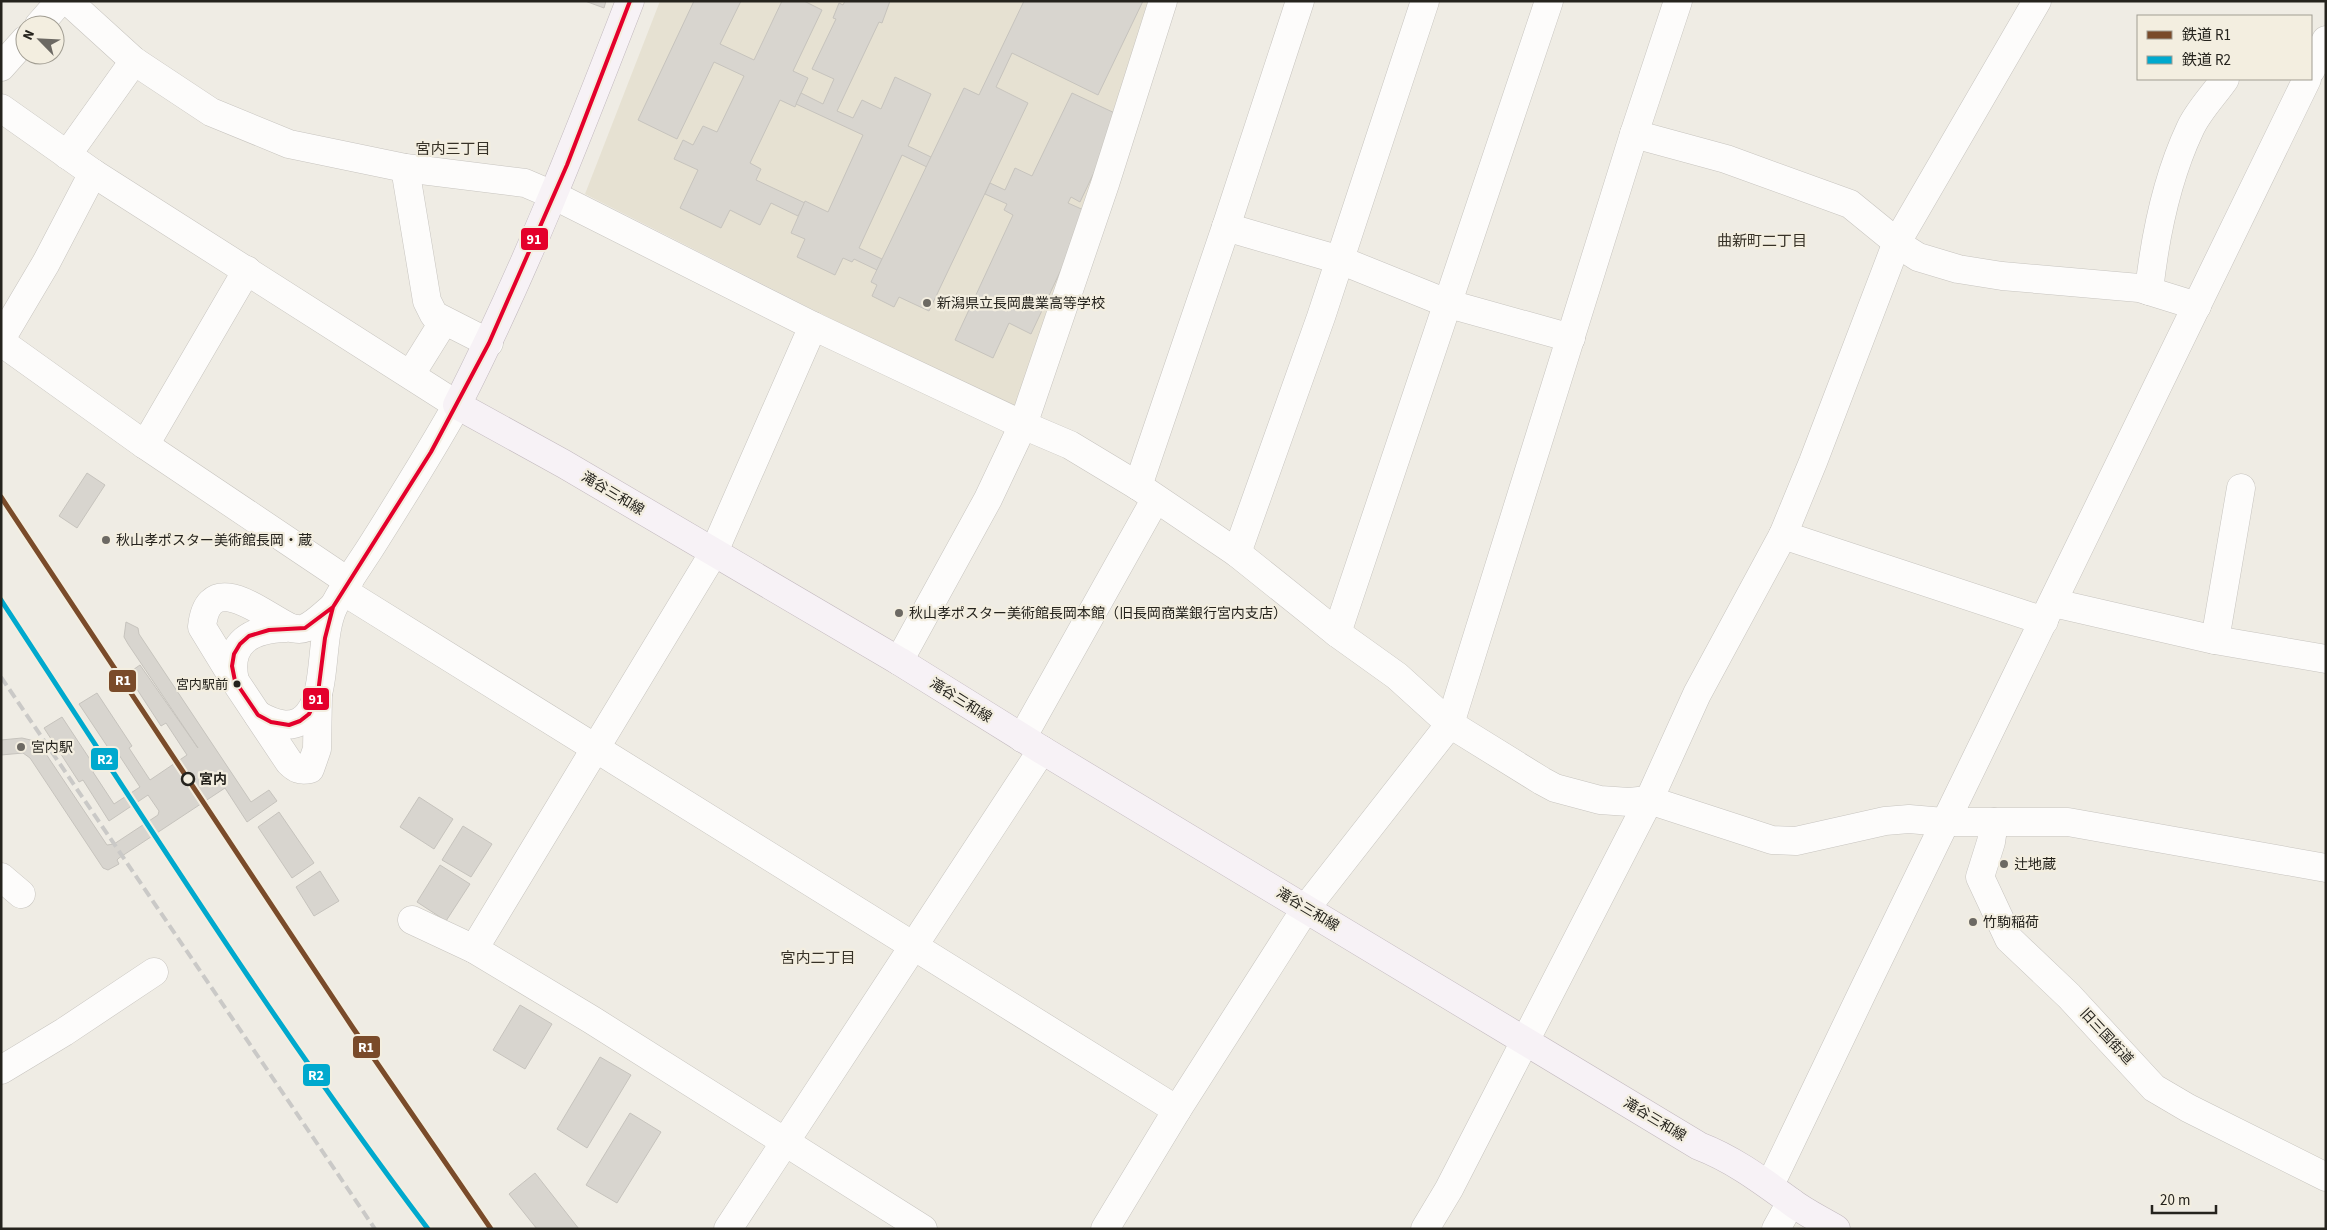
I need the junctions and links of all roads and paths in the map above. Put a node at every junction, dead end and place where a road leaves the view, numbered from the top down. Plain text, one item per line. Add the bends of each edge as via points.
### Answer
1 (60, 1) edge
2 (68, 1) edge
3 (630, 1) edge
4 (1163, 1) edge
5 (1300, 1) edge
6 (1425, 1) edge
7 (1549, 1) edge
8 (1678, 1) edge
9 (2037, 1) edge
10 (48, 15) edge
11 (15, 51) edge
12 (134, 61) junction
13 (1, 67) edge
14 (2224, 80) edge
15 (2305, 80) edge
16 (1, 108) edge
17 (1634, 134) junction
18 (67, 155) junction
19 (405, 168) junction
20 (93, 172) junction
21 (553, 196) junction
22 (1226, 227) junction
23 (1896, 242) junction
24 (1340, 260) junction
25 (247, 270) junction
26 (2149, 291) junction
27 (1449, 304) junction
28 (2197, 306) junction
29 (444, 321) junction
30 (813, 326) junction
31 (1571, 338) junction
32 (1, 341) edge
33 (488, 343) junction
34 (411, 374) junction
35 (458, 405) junction
36 (1023, 425) junction
37 (145, 445) junction
38 (2241, 488) dead end
39 (1146, 493) junction
40 (1782, 535) junction
41 (1237, 553) junction
42 (713, 554) junction
43 (342, 593) junction
44 (2049, 612) junction
45 (289, 628) junction
46 (1337, 633) junction
47 (2215, 640) junction
48 (2326, 659) edge
49 (899, 661) junction
50 (235, 680) junction
51 (318, 693) junction
52 (258, 715) junction
53 (1450, 724) junction
54 (1032, 744) junction
55 (596, 750) junction
56 (1649, 800) junction
57 (1944, 822) junction
58 (1994, 822) junction
59 (2326, 868) edge
60 (1306, 908) junction
61 (412, 920) dead end
62 (913, 946) junction
63 (474, 949) junction
64 (154, 972) dead end
65 (1525, 1040) junction
66 (1, 1070) edge
67 (1177, 1110) junction
68 (786, 1143) junction
69 (2326, 1178) edge
70 (1770, 1185) junction
71 (1792, 1202) junction
72 (728, 1229) edge
73 (923, 1229) edge
74 (1105, 1229) edge
75 (1425, 1229) edge
76 (1776, 1229) edge
77 (1836, 1229) edge

1 - 10 street
2 - 12 street
3 - 21 main road
4 - 36 street
5 - 22 street
6 - 24 street
7 - 27 street
8 - 17 street
9 - 23 street
11 - 13 street
12 - 18 street
12 - 19 street via 211,112 289,144
14 - 26 street via 2191,127 2172,174 2154,247
15 - 28 street
16 - 18 street
17 - 23 street via 1726,159 1850,204
17 - 31 street
18 - 20 street
19 - 21 street via 524,184
19 - 29 street via 427,301 434,315
20 - 25 street
20 - 32 street
21 - 30 street
21 - 33 main road
22 - 24 street
22 - 39 street
23 - 26 street via 1918,257 1958,269
23 - 40 street
24 - 27 street
24 - 41 street via 1284,427
25 - 34 street
25 - 37 street
26 - 28 street
27 - 31 street
27 - 46 street
28 - 44 street
29 - 33 street
29 - 34 street
30 - 36 street
30 - 42 street
31 - 53 street
32 - 37 street
33 - 35 main road
34 - 35 street
35 - 42 main road, 滝谷三和線 via 564,464
35 - 43 street
36 - 39 street via 1070,445
36 - 49 street via 988,499
37 - 43 street
38 - 47 street
39 - 41 street
39 - 54 street
40 - 44 street
40 - 56 street via 1697,694
41 - 46 street
42 - 49 main road, 滝谷三和線
42 - 55 street
43 - 45 street via 305,628
43 - 51 street via 325,638
43 - 55 street via 362,601
44 - 47 street
44 - 57 street
45 - 50 street via 259,632 240,644 232,666
45 - 50 street via 233,597 216,600 208,606 202,627
46 - 53 street via 1397,676
47 - 48 street
49 - 54 main road, 滝谷三和線
50 - 52 street
51 - 52 street via 309,714 300,721 279,725
51 - 52 street via 317,749 310,769 302,771 289,762
53 - 56 street via 1555,788 1600,800
53 - 60 street
54 - 60 main road, 滝谷三和線
54 - 62 street
55 - 62 street
55 - 63 street
56 - 57 street via 1772,840 1816,838 1886,821
56 - 65 street
57 - 58 street
57 - 70 street
58 - 59 street via 2068,822
58 - 69 street, 旧三国街道 via 1992,842 1980,877 2009,940 2070,996 2154,1088
60 - 65 main road, 滝谷三和線
60 - 67 street
61 - 63 street
62 - 67 street
62 - 68 street
63 - 68 street
64 - 66 street
65 - 70 main road, 滝谷三和線 via 1698,1146 1722,1155
65 - 75 street via 1449,1189
67 - 74 street
68 - 72 street
68 - 73 street
70 - 71 main road, 滝谷三和線
71 - 76 street
71 - 77 main road, 滝谷三和線

